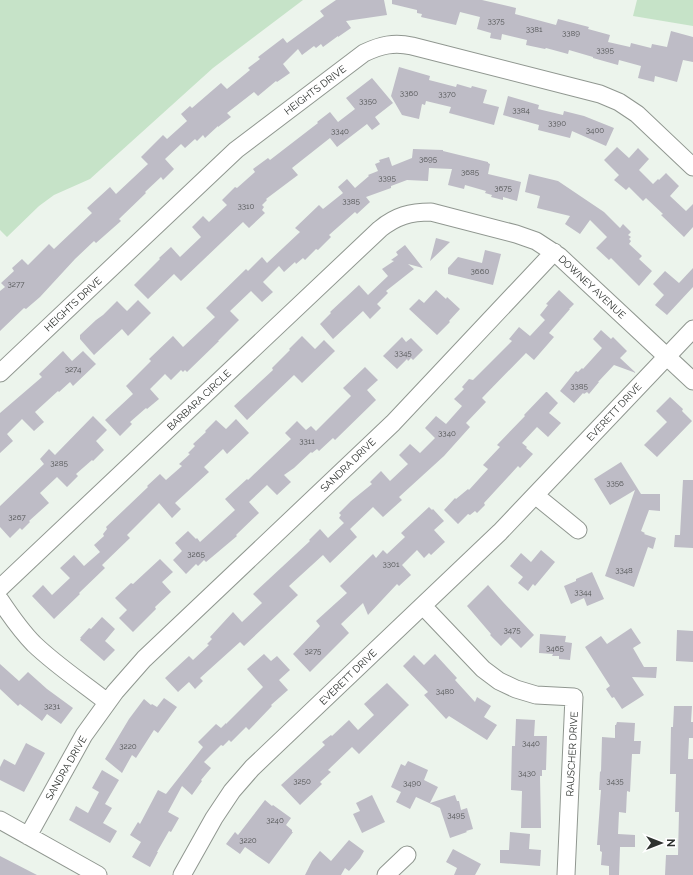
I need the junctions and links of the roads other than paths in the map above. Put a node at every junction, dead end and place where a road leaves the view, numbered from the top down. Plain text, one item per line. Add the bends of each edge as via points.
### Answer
1 (693, 167) edge
2 (402, 215) joint
3 (554, 252) junction
4 (693, 329) edge
5 (667, 357) junction
6 (0, 373) edge
7 (693, 381) edge
8 (535, 495) junction
9 (578, 530) dead end
10 (0, 588) edge
11 (0, 600) edge
12 (423, 606) junction
13 (107, 702) junction
14 (0, 820) edge
15 (28, 836) junction
16 (407, 854) dead end
17 (98, 875) edge
18 (182, 875) edge
19 (386, 875) edge
20 (566, 875) edge

1 - 6 street, HEIGHTS DRIVE via 637,114 600,94 403,44 376,47 364,53 236,150
2 - 3 street, DOWNEY AVENUE via 431,212 516,234 536,241
2 - 10 street, BARBARA CIRCLE via 380,229
3 - 5 street, DOWNEY AVENUE
3 - 13 street, SANDRA DRIVE via 393,423 144,659
4 - 5 street, EVERETT DRIVE
5 - 7 street, DOWNEY AVENUE
5 - 8 street, EVERETT DRIVE
8 - 9 street
8 - 12 street, EVERETT DRIVE
11 - 13 street via 33,644
12 - 18 street, EVERETT DRIVE via 252,768 232,791 214,818
12 - 20 street, RAUSCHER DRIVE via 483,669 499,681 516,690 536,695 574,697
13 - 15 street, SANDRA DRIVE via 84,735
14 - 15 street
15 - 17 street
16 - 19 street

